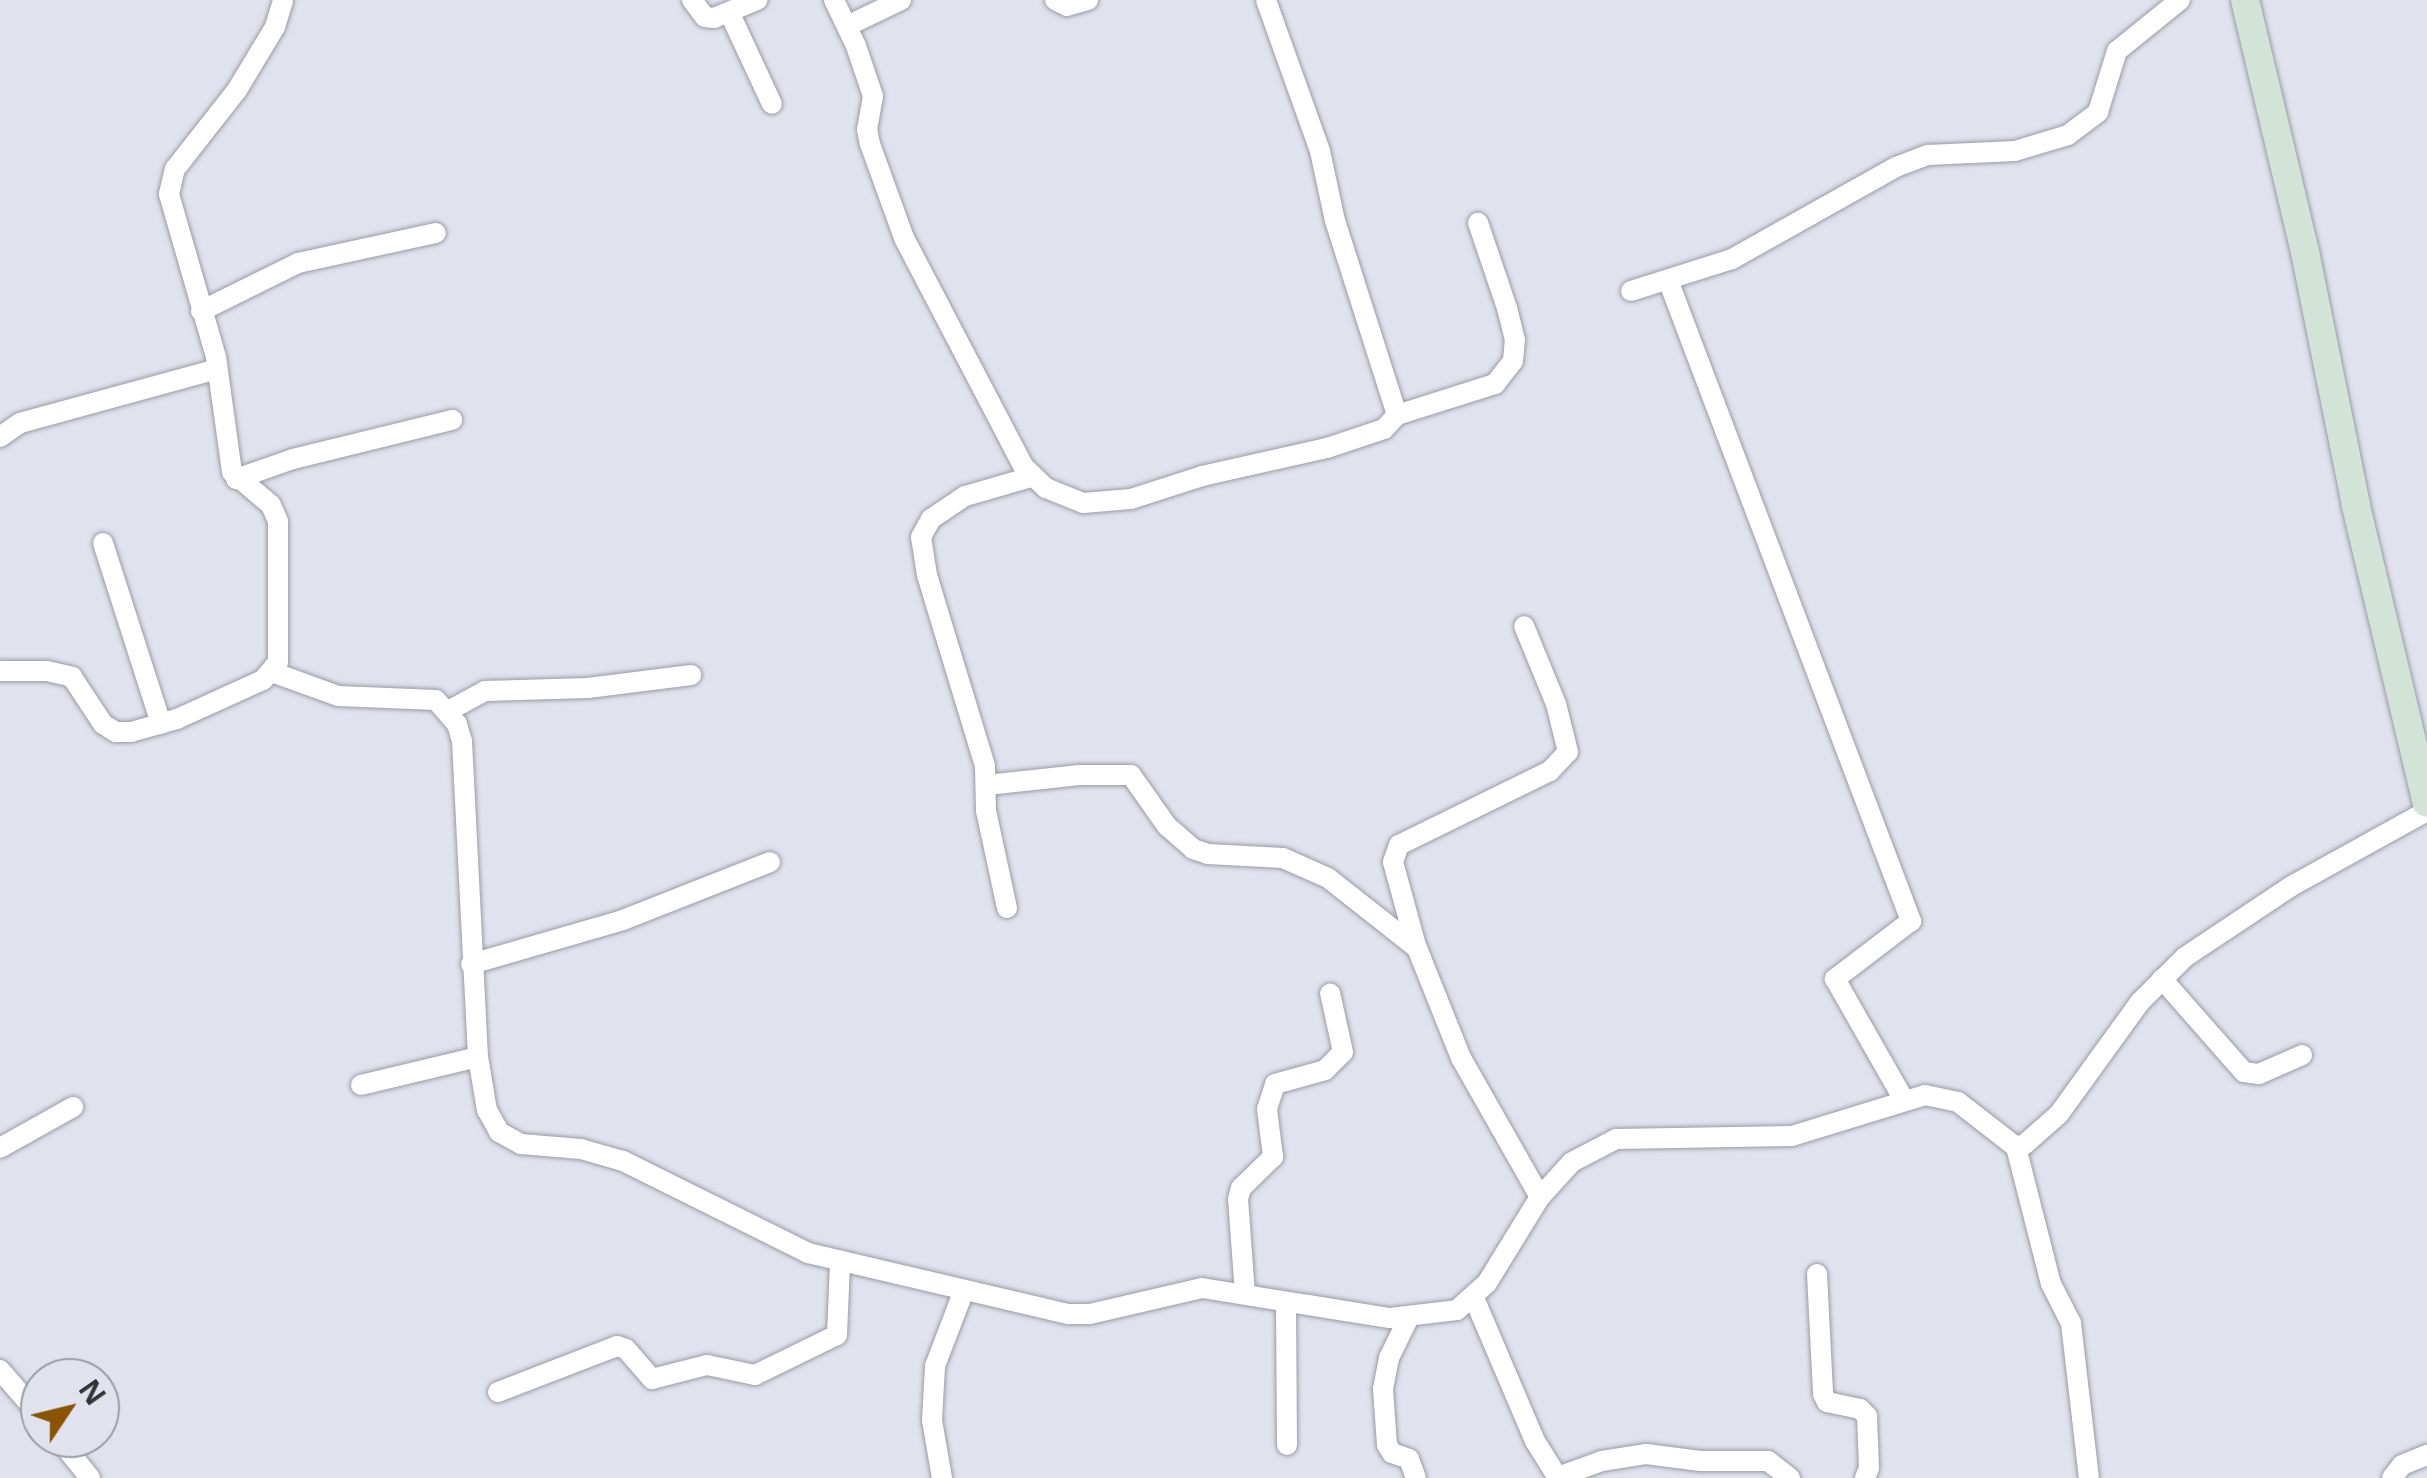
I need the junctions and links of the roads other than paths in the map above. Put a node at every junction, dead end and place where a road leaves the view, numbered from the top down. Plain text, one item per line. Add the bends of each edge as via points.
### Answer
1 (283, 0) edge
2 (692, 0) edge
3 (757, 0) edge
4 (834, 0) edge
5 (900, 0) edge
6 (1054, 0) edge
7 (1088, 0) edge
8 (1266, 0) edge
9 (2180, 0) edge
10 (2244, 0) edge
11 (730, 14) junction
12 (847, 26) junction
13 (772, 104) dead end
14 (1478, 224) dead end
15 (436, 233) dead end
16 (1668, 280) junction
17 (1631, 291) dead end
18 (201, 311) junction
19 (218, 369) junction
20 (1397, 415) junction
21 (452, 420) dead end
22 (0, 437) edge
23 (1031, 477) junction
24 (236, 479) junction
25 (103, 543) dead end
26 (1524, 626) dead end
27 (0, 671) edge
28 (272, 672) junction
29 (690, 675) dead end
30 (448, 712) junction
31 (161, 724) junction
32 (986, 785) junction
33 (2427, 803) edge
34 (2427, 811) edge
35 (770, 862) dead end
36 (1007, 908) dead end
37 (1416, 948) junction
38 (471, 964) junction
39 (2162, 979) junction
40 (1330, 993) dead end
41 (2302, 1055) dead end
42 (478, 1058) junction
43 (361, 1086) dead end
44 (1903, 1098) junction
45 (73, 1107) dead end
46 (2016, 1147) junction
47 (0, 1148) edge
48 (1540, 1197) junction
49 (840, 1263) junction
50 (1816, 1274) dead end
51 (964, 1290) junction
52 (1245, 1294) junction
53 (1474, 1298) junction
54 (1286, 1302) junction
55 (1408, 1319) junction
56 (0, 1370) edge
57 (498, 1392) dead end
58 (20, 1393) edge
59 (1286, 1445) dead end
60 (2427, 1455) edge
61 (74, 1458) edge
62 (90, 1478) edge
63 (942, 1478) edge
64 (1416, 1478) edge
65 (1558, 1478) edge
66 (1790, 1478) edge
67 (1865, 1478) edge
68 (2089, 1478) edge
69 (2392, 1478) edge

1 - 18 street via 276,27 237,90 170,182
2 - 11 street via 705,17
3 - 11 street
4 - 12 street
5 - 12 street
6 - 7 street via 1066,6
8 - 20 street via 1320,151 1335,221
9 - 16 street via 2117,51 2098,112 2068,135 2015,152 1928,155 1752,250
10 - 33 street
11 - 13 street
12 - 23 street via 873,96 870,144 904,238
14 - 20 street via 1507,308 1513,361 1495,384
15 - 18 street via 298,263
16 - 17 street
16 - 44 street via 1911,921 1835,979
18 - 19 street
19 - 22 street via 20,423
19 - 24 street
20 - 23 street via 1384,429 1327,448 1111,502 1083,503
21 - 24 street
23 - 32 street via 966,496 932,519 921,537
24 - 28 street via 271,506 278,521 278,662
25 - 31 street
26 - 37 street via 1568,752 1550,771 1400,846 1393,862
27 - 31 street via 72,676 116,732
28 - 30 street via 338,696 436,700
28 - 31 street
29 - 30 street via 588,688 485,691
30 - 38 street via 462,741
32 - 36 street
32 - 37 street via 1131,775 1167,826 1193,849 1307,865
34 - 39 street via 2290,887
35 - 38 street via 623,920
37 - 48 street via 1456,1047
38 - 42 street
39 - 41 street via 2244,1072 2259,1074
39 - 46 street via 2059,1114
40 - 52 street via 1343,1052 1325,1070 1275,1084 1267,1108 1273,1156 1240,1188
42 - 43 street
42 - 49 street via 492,1124 511,1140 605,1154 769,1237
44 - 46 street via 1958,1102
44 - 48 street via 1792,1136 1616,1139 1572,1162
45 - 47 street
46 - 68 street via 2051,1284 2071,1323
48 - 53 street
49 - 51 street
49 - 57 street via 836,1335 754,1375 707,1365 652,1379 617,1346
50 - 67 street via 1822,1394 1867,1416
51 - 52 street via 1069,1314 1187,1288
51 - 63 street via 935,1366 932,1420
52 - 54 street
53 - 55 street via 1456,1310
53 - 65 street
54 - 55 street
54 - 59 street
55 - 64 street via 1383,1389 1387,1445 1409,1459
56 - 58 street
60 - 69 street
61 - 62 street
65 - 66 street via 1602,1460 1646,1454 1768,1461

